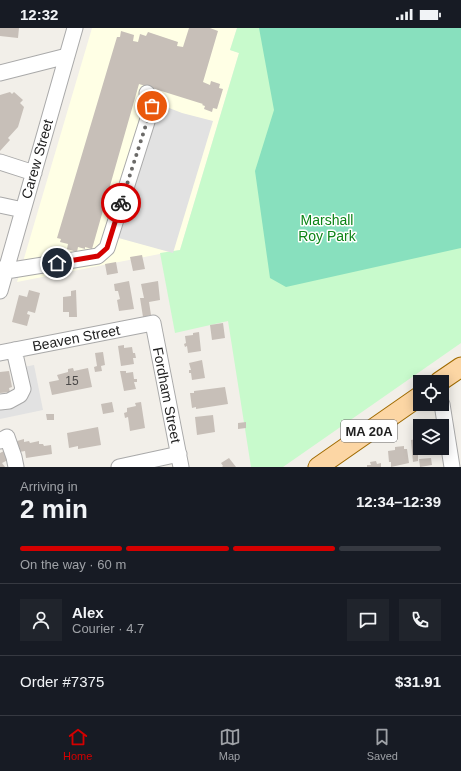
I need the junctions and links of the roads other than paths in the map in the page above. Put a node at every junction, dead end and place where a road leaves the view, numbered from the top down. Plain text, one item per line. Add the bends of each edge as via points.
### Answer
1 (75, 28) edge
2 (67, 56) junction
3 (0, 72) edge
4 (147, 93) dead end
5 (0, 162) edge
6 (34, 173) junction
7 (0, 205) edge
8 (23, 210) junction
9 (3, 270) edge
10 (0, 291) edge
11 (153, 323) joint
12 (7, 352) edge
13 (461, 367) edge
14 (449, 375) edge
15 (413, 401) edge
16 (0, 402) edge
17 (443, 411) edge
18 (0, 441) edge
19 (180, 460) edge
20 (16, 467) edge
21 (119, 467) edge
22 (318, 467) edge
23 (452, 467) edge

1 - 2 street, Carew Street
2 - 3 street
2 - 6 street, Carew Street
4 - 9 street via 152,106 107,248 98,256
5 - 6 street
6 - 8 street, Carew Street
7 - 8 street
8 - 9 street, Carew Street
9 - 10 street, Carew Street
11 - 12 street, Beaven Street
11 - 19 street, Fordham Street
12 - 16 street via 23,389 20,395 9,401
13 - 14 main road
15 - 22 main road, MA 20A
17 - 23 street
18 - 20 street via 7,437
19 - 21 street

